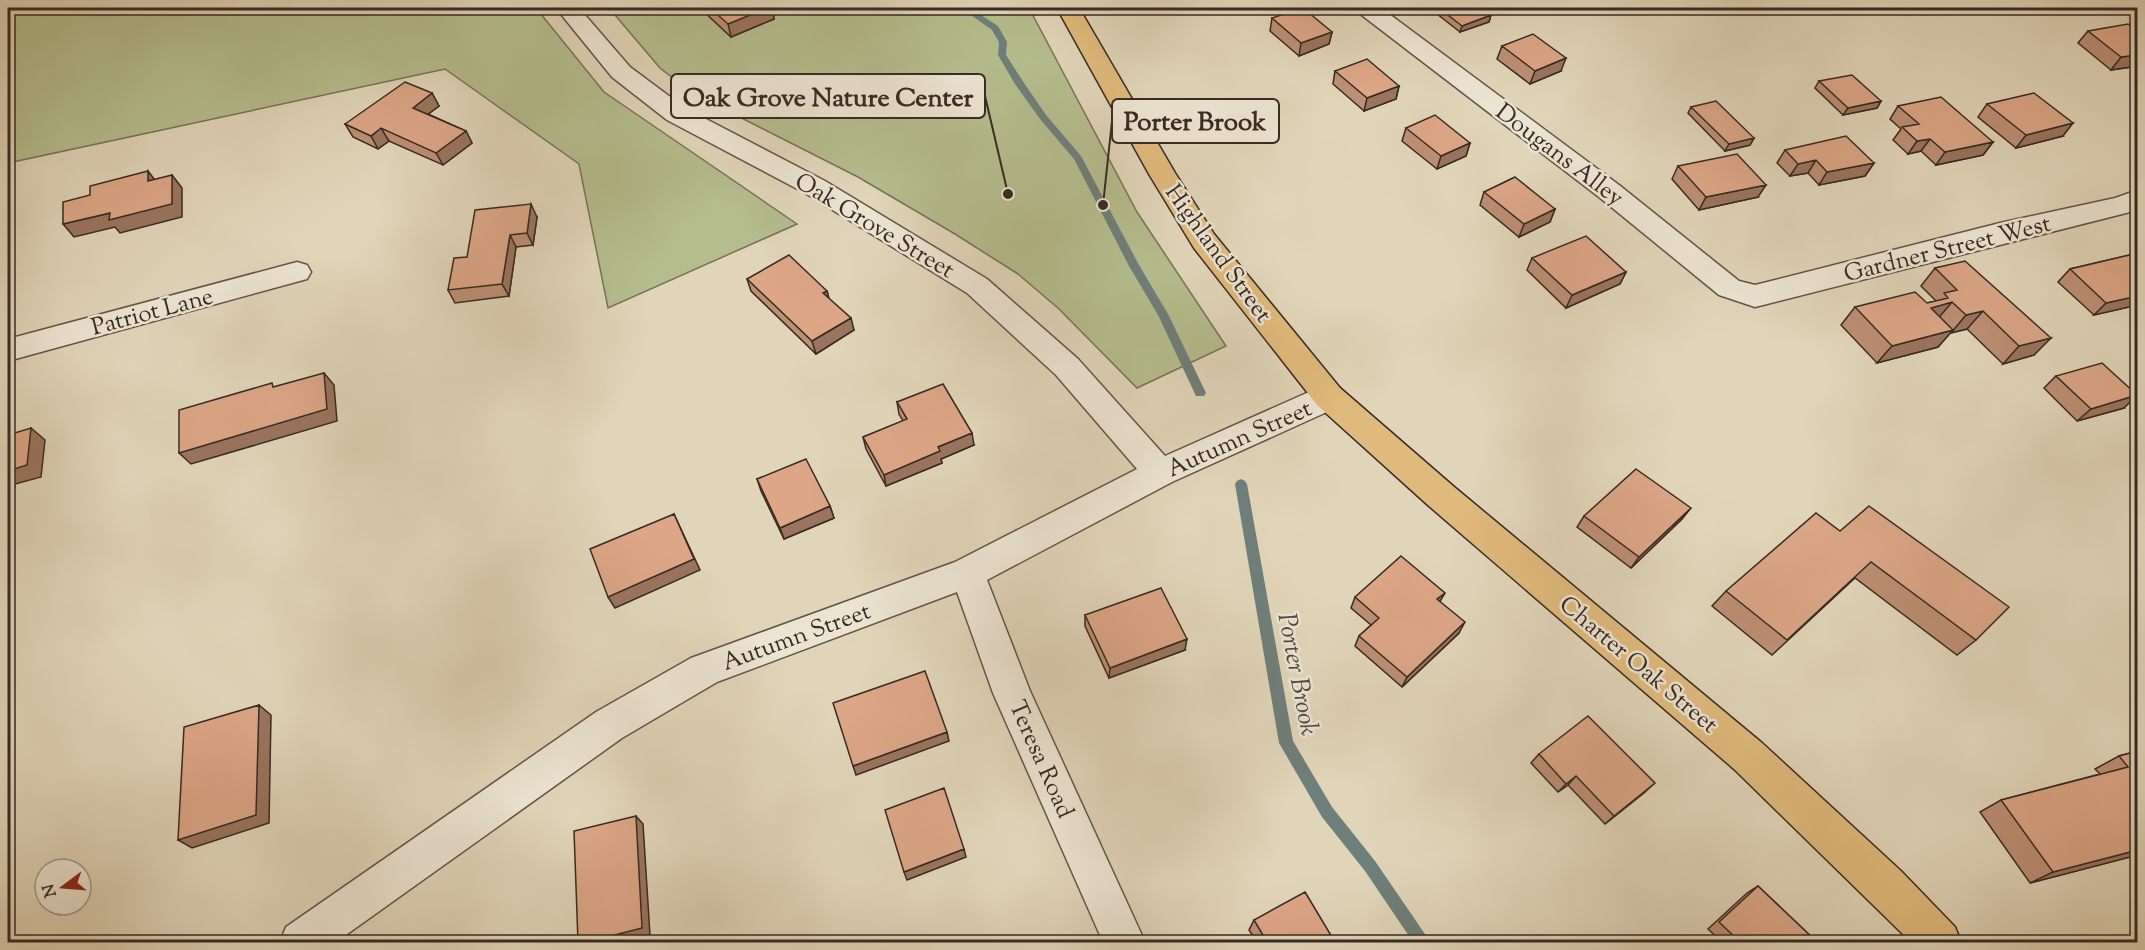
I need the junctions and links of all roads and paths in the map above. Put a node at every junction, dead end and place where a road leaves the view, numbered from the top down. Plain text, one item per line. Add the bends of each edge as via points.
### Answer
1 (567, 8) edge
2 (1068, 8) edge
3 (1367, 8) edge
4 (2138, 199) edge
5 (297, 272) dead end
6 (1755, 296) joint
7 (8, 350) edge
8 (1329, 397) junction
9 (1160, 473) junction
10 (967, 573) junction
11 (301, 942) edge
12 (1124, 942) edge
13 (1940, 942) edge

1 - 9 street, Oak Grove Street via 621,72 676,114 815,188 977,286 1067,367
2 - 8 main road, Highland Street via 1204,241
3 - 6 street, Dougans Alley via 1609,191 1729,288
4 - 6 street, Gardner Street West
5 - 7 street, Patriot Lane
8 - 9 street, Autumn Street
8 - 13 main road, Charter Oak Street via 1748,756
9 - 10 street, Autumn Street
10 - 11 street, Autumn Street via 704,670 609,725
10 - 12 street, Teresa Road via 1012,693

